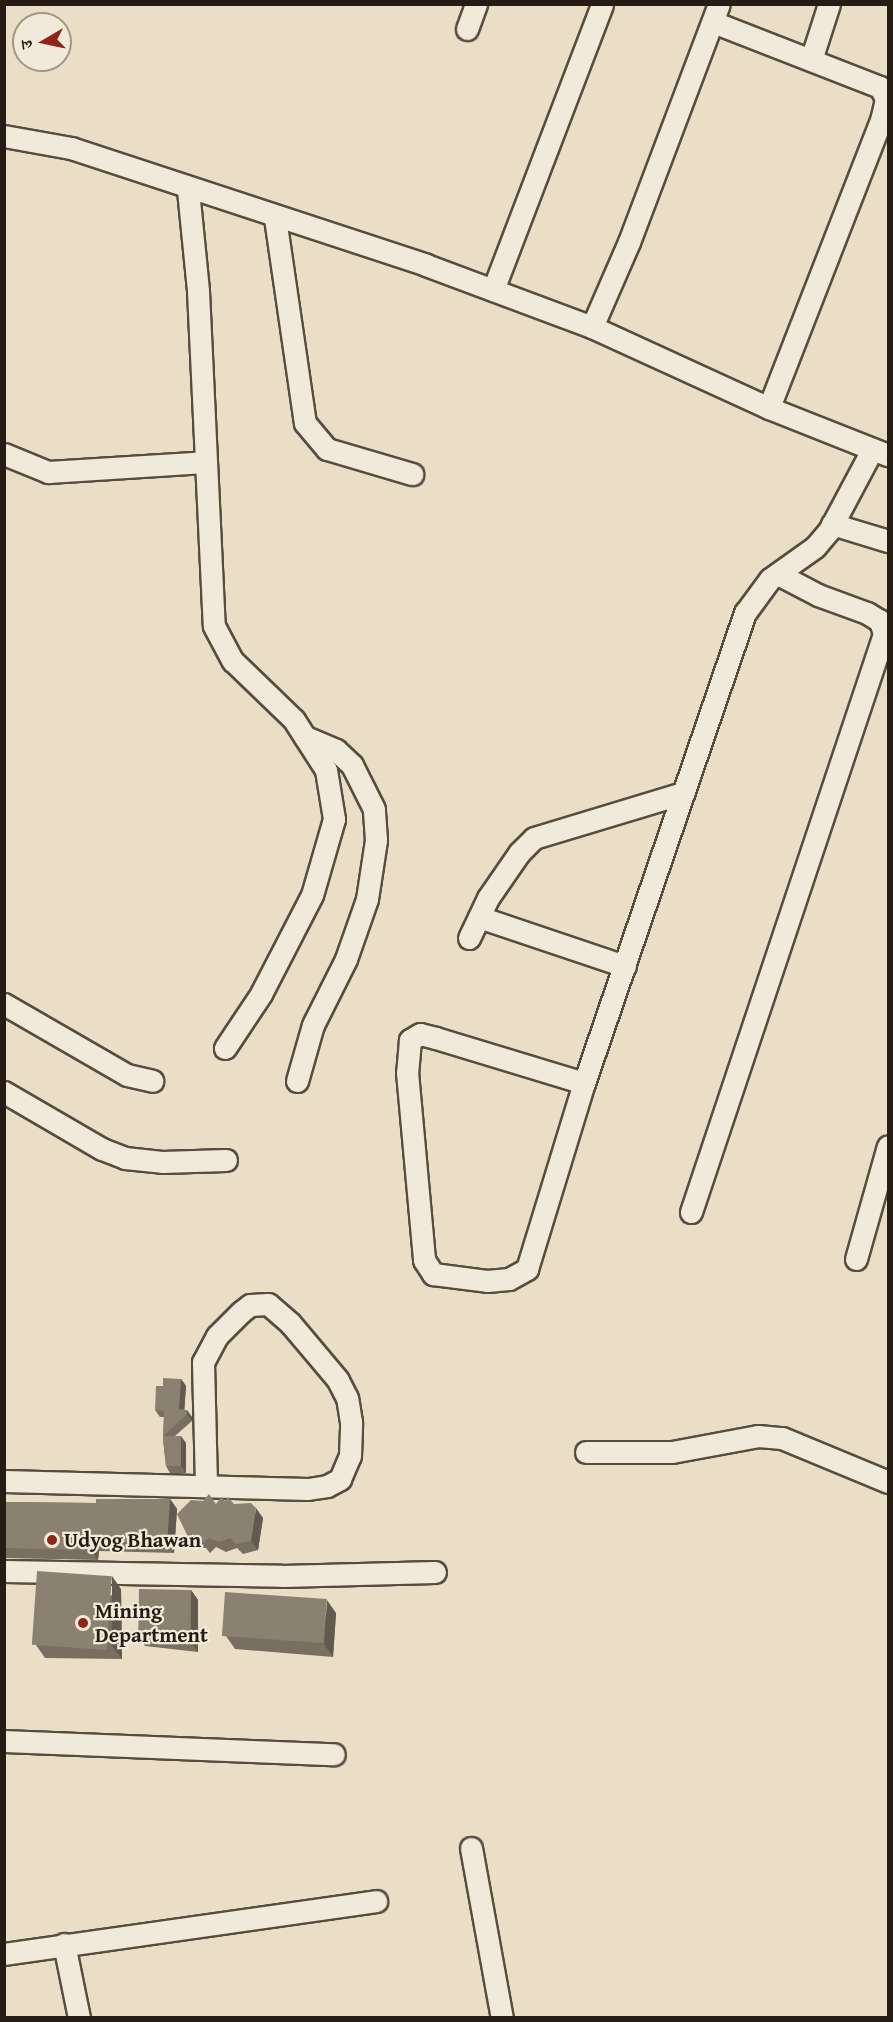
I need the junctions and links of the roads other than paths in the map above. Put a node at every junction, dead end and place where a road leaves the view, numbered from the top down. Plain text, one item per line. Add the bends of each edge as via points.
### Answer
1 (476, 4) edge
2 (602, 4) edge
3 (829, 4) edge
4 (716, 13) edge
5 (467, 29) dead end
6 (811, 60) junction
7 (4, 136) edge
8 (188, 190) junction
9 (275, 218) junction
10 (493, 290) junction
11 (592, 327) junction
12 (769, 408) junction
13 (880, 452) edge
14 (4, 454) edge
15 (205, 462) junction
16 (412, 474) dead end
17 (832, 524) junction
18 (888, 541) edge
19 (778, 574) junction
20 (305, 737) junction
21 (683, 793) junction
22 (479, 917) junction
23 (468, 938) dead end
24 (625, 966) junction
25 (4, 1004) edge
26 (225, 1048) dead end
27 (152, 1081) dead end
28 (297, 1081) dead end
29 (584, 1083) junction
30 (4, 1092) edge
31 (888, 1146) edge
32 (226, 1160) dead end
33 (691, 1212) dead end
34 (856, 1259) dead end
35 (586, 1452) dead end
36 (4, 1481) edge
37 (888, 1482) edge
38 (206, 1485) junction
39 (4, 1570) edge
40 (435, 1572) dead end
41 (4, 1742) edge
42 (334, 1754) dead end
43 (471, 1848) dead end
44 (376, 1901) dead end
45 (64, 1944) junction
46 (4, 1954) edge
47 (79, 2018) edge
48 (502, 2018) edge

1 - 5 street
2 - 10 street
3 - 6 street
4 - 6 street
4 - 11 street via 638,220
6 - 12 street via 880,87 886,99
7 - 8 street via 71,148
8 - 9 street
8 - 15 street via 198,291
9 - 10 street
9 - 16 street via 305,423 327,449
10 - 11 street
11 - 12 street
12 - 13 street
13 - 17 street
14 - 15 street via 48,472
15 - 20 street via 214,626 233,661 270,693
17 - 18 street
17 - 19 street via 815,547
19 - 21 street via 756,594 745,613
19 - 33 street via 880,621 884,634 766,998
20 - 26 street via 326,770 334,819 331,839 312,895 261,994
20 - 28 street via 336,750 352,765 374,809 376,840 367,899 346,959 313,1025
21 - 22 street via 534,838 519,853
21 - 24 street
22 - 23 street
22 - 24 street
24 - 29 street
25 - 27 street via 127,1074
29 - 29 street via 420,1034 410,1040 407,1072 423,1248 433,1274 487,1281 508,1279 527,1269
30 - 32 street via 102,1149 125,1158 162,1162
31 - 34 street
35 - 37 street via 672,1452 759,1436 782,1438
36 - 38 street
38 - 38 street via 308,1489 327,1486 340,1479 346,1469 351,1422 347,1398 338,1380 290,1323 268,1304 250,1305 240,1312 217,1336 203,1362
39 - 40 street via 282,1576
41 - 42 street
43 - 48 street
44 - 45 street
45 - 46 street
45 - 47 street

